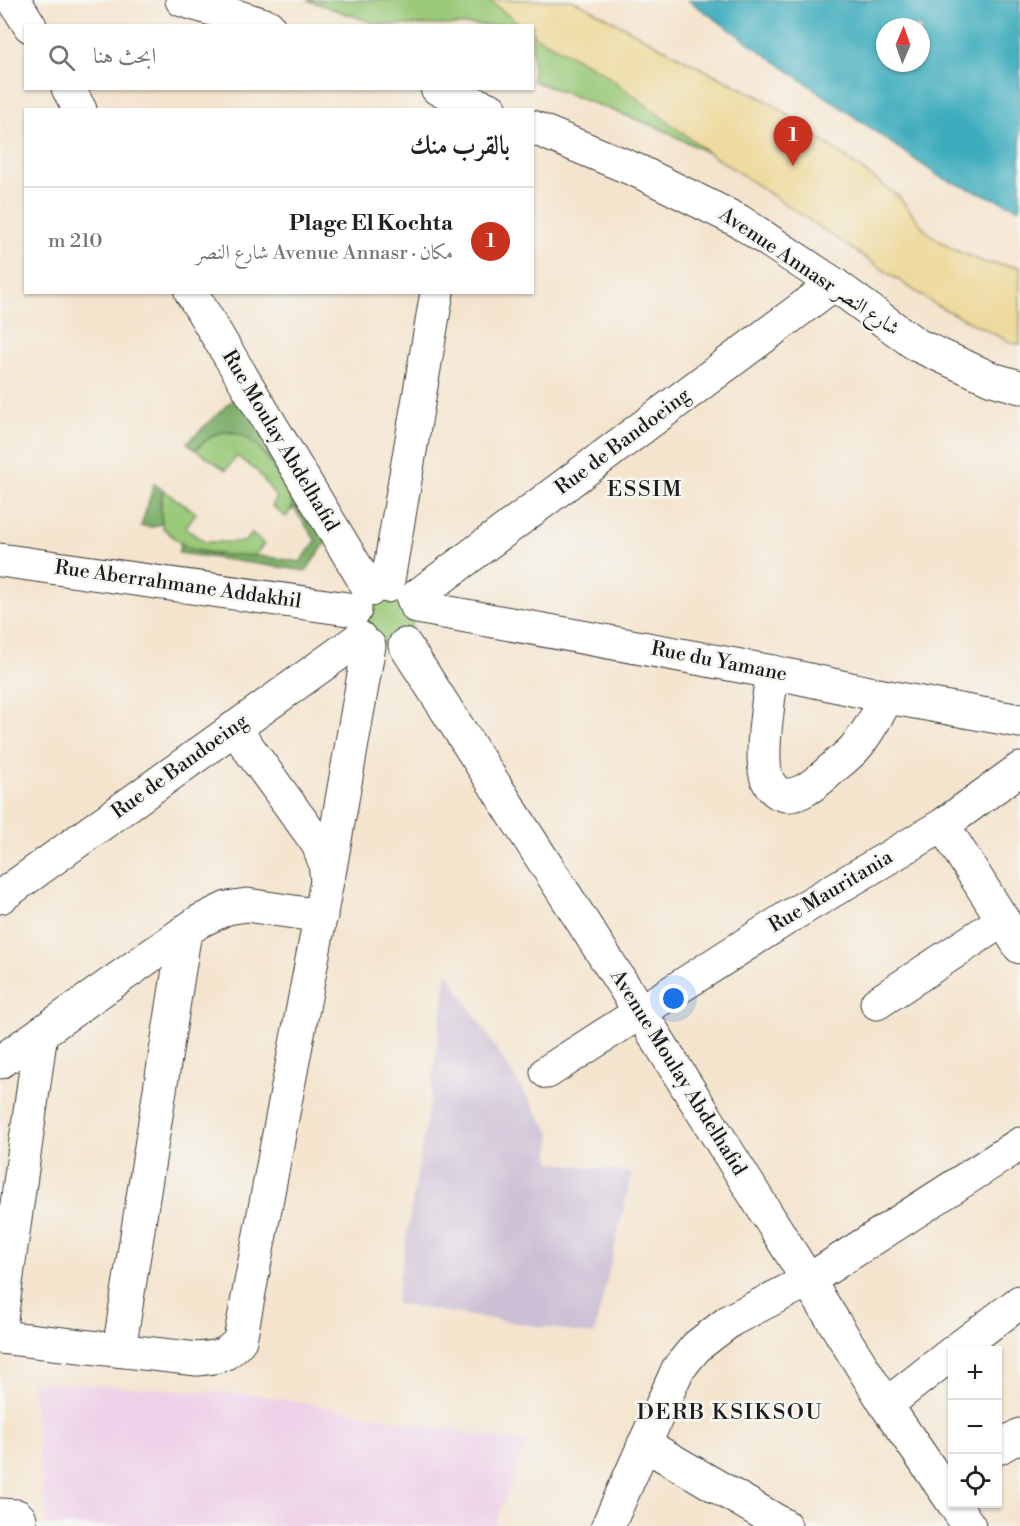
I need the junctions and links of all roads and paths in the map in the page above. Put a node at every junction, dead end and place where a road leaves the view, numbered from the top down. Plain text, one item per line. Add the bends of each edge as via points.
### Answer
1 (14, 0) edge
2 (182, 0) edge
3 (29, 24) edge
4 (261, 24) edge
5 (69, 90) edge
6 (441, 90) edge
7 (478, 107) edge
8 (79, 108) edge
9 (534, 128) edge
10 (834, 284) junction
11 (192, 294) edge
12 (437, 294) edge
13 (1020, 387) edge
14 (0, 560) edge
15 (382, 611) junction
16 (773, 672) junction
17 (888, 697) junction
18 (1020, 721) edge
19 (234, 728) junction
20 (1020, 769) edge
21 (943, 825) junction
22 (327, 881) junction
23 (0, 897) edge
24 (321, 916) junction
25 (1003, 920) junction
26 (185, 931) junction
27 (1020, 947) edge
28 (878, 1003) dead end
29 (641, 1013) junction
30 (41, 1033) junction
31 (0, 1062) edge
32 (547, 1072) dead end
33 (1020, 1144) edge
34 (809, 1280) junction
35 (1020, 1302) edge
36 (0, 1326) edge
37 (0, 1337) edge
38 (961, 1346) edge
39 (119, 1350) junction
40 (948, 1356) edge
41 (886, 1405) junction
42 (1020, 1435) edge
43 (644, 1444) junction
44 (1002, 1446) edge
45 (948, 1488) edge
46 (959, 1508) edge
47 (0, 1515) edge
48 (21, 1526) edge
49 (608, 1526) edge
50 (785, 1526) edge
51 (969, 1526) edge

1 - 3 street
2 - 4 street
5 - 8 street
6 - 7 street
9 - 10 street, Avenue Annasr شارع النصر via 640,172 739,221
10 - 13 street, Avenue Annasr شارع النصر via 917,345
10 - 15 street, Rue de Bandoeing
11 - 15 street, Rue Moulay Abdelhafid
12 - 15 street
14 - 15 street, Rue Aberrahmane Addakhil
15 - 16 street, Rue du Yamane
15 - 19 street, Rue de Bandoeing
15 - 22 street
15 - 29 street, Avenue Moulay Abdelhafid via 419,618 413,638 405,645
16 - 17 street, Rue du Yamane
16 - 17 street via 766,708 764,763 766,780 784,796 797,794 816,783 856,746
17 - 18 street, Rue du Yamane
19 - 22 street via 318,844
19 - 23 street, Rue de Bandoeing
20 - 21 street, Rue Mauritania
21 - 25 street
21 - 29 street, Rue Mauritania via 790,916
22 - 24 street
24 - 26 street via 247,905 227,908
24 - 39 street via 240,1340 231,1352 198,1359
25 - 27 street
25 - 28 street
26 - 30 street
26 - 39 street
29 - 32 street, Rue Mauritania
29 - 34 street, Avenue Moulay Abdelhafid
30 - 31 street
30 - 36 street
33 - 34 street
34 - 41 street, Avenue Moulay Abdelhafid
34 - 43 street via 731,1320 698,1346 678,1369
35 - 38 street
37 - 39 street
40 - 41 street
41 - 45 street, Avenue Moulay Abdelhafid
42 - 44 street
43 - 49 street
43 - 50 street
46 - 51 street, Avenue Moulay Abdelhafid
47 - 48 street via 17,1516

